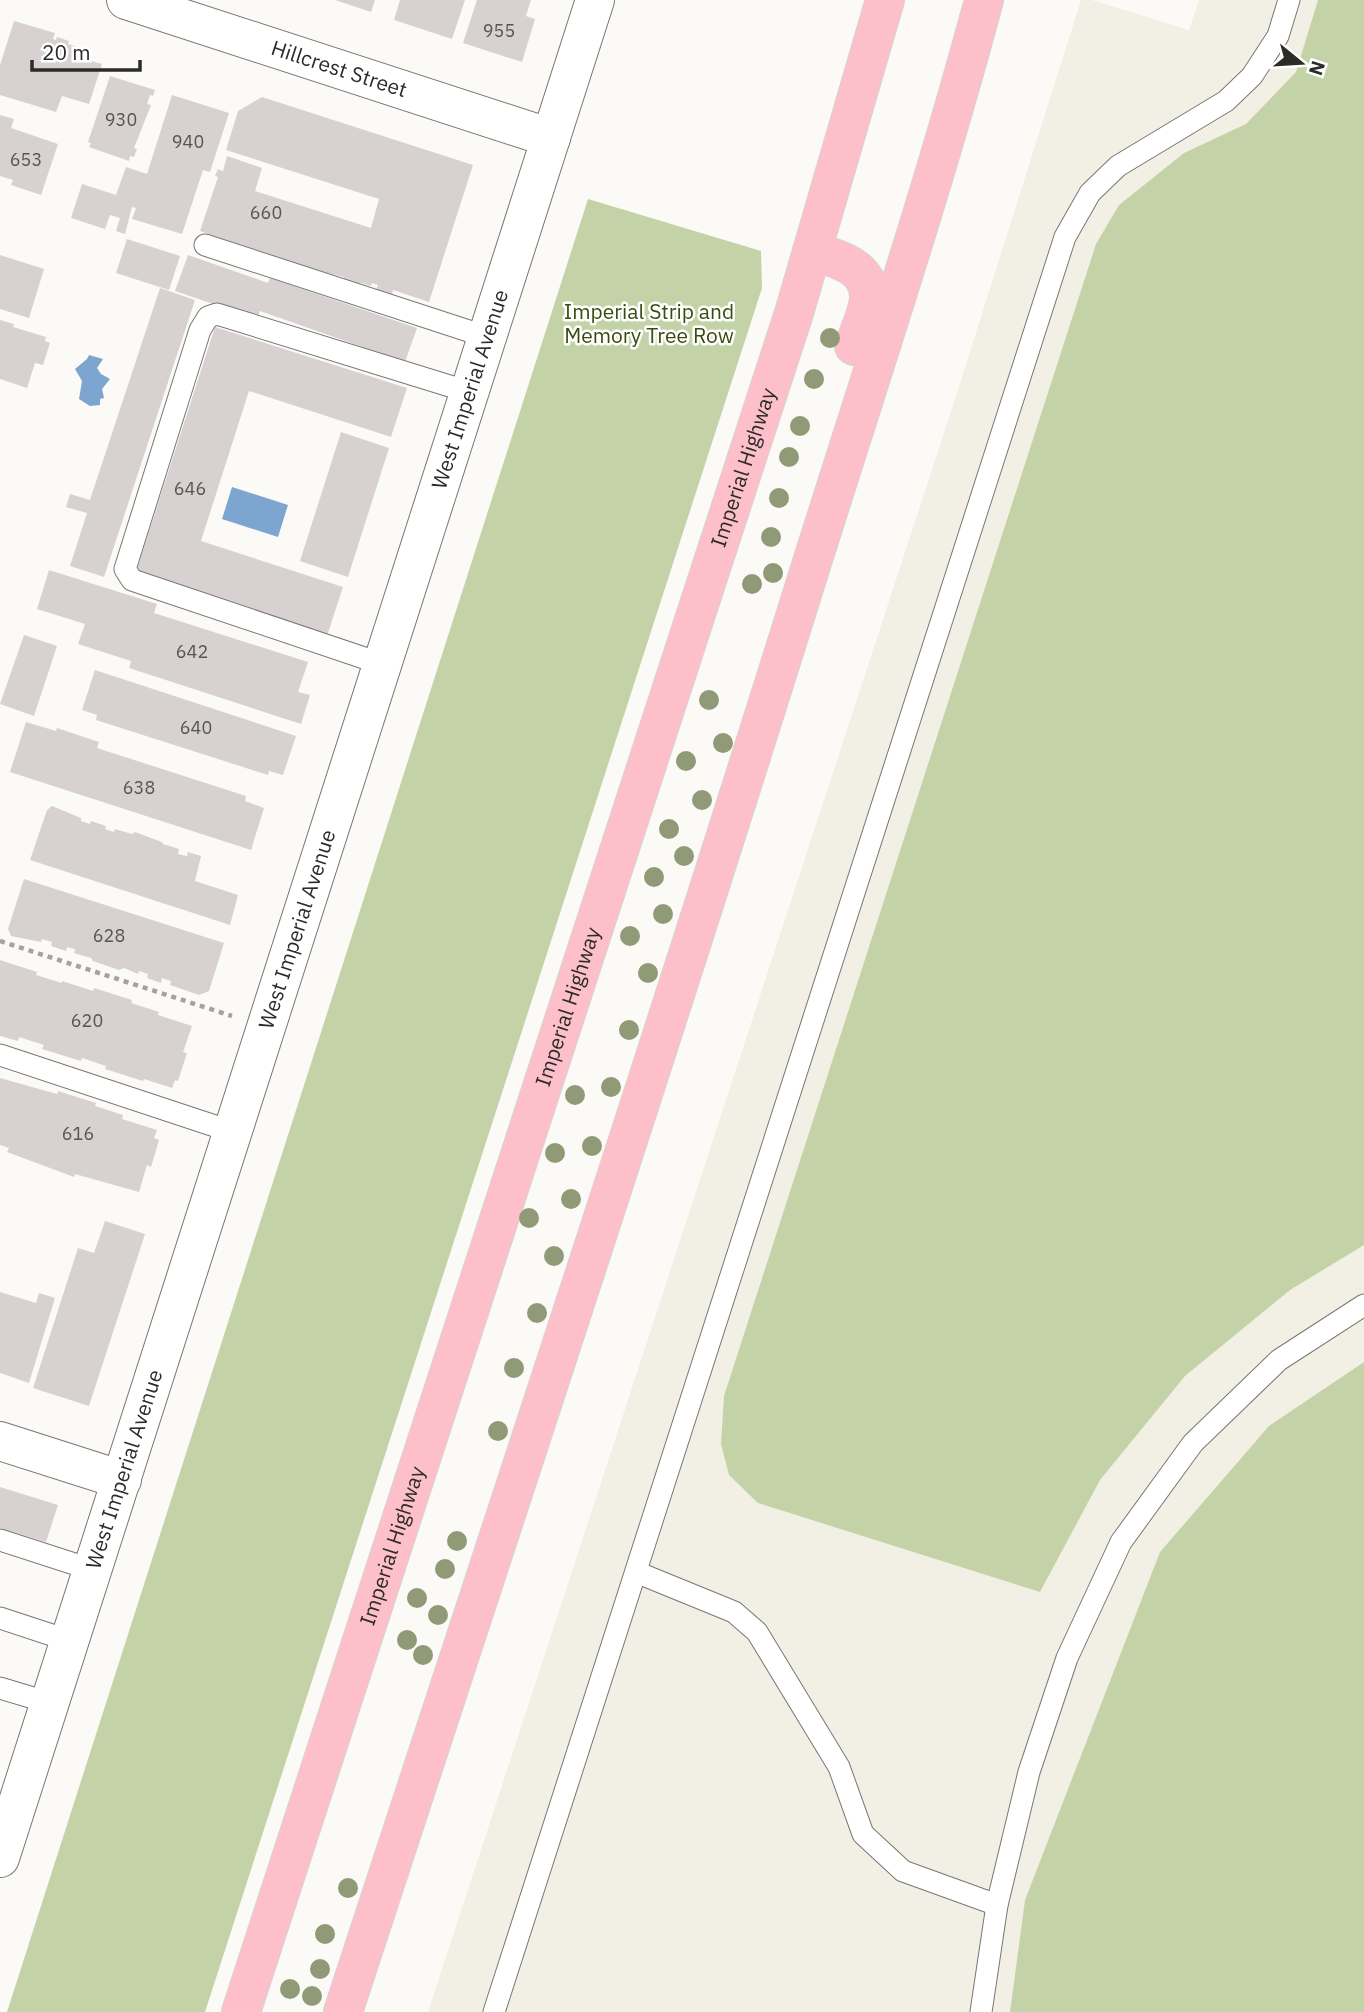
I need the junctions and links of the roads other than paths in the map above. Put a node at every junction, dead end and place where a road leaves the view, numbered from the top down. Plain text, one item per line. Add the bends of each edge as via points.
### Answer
1 (126, 0) edge
2 (595, 0) edge
3 (885, 0) edge
4 (984, 0) edge
5 (1289, 0) edge
6 (551, 138) junction
7 (205, 245) dead end
8 (813, 251) junction
9 (487, 337) junction
10 (469, 393) junction
11 (832, 497) junction
12 (382, 664) junction
13 (0, 1055) edge
14 (233, 1132) junction
15 (1364, 1305) edge
16 (0, 1441) edge
17 (122, 1480) junction
18 (0, 1541) edge
19 (93, 1570) junction
20 (636, 1572) junction
21 (0, 1618) edge
22 (70, 1641) junction
23 (0, 1688) edge
24 (50, 1703) junction
25 (0, 1858) edge
26 (996, 1905) junction
27 (241, 2012) edge
28 (343, 2012) edge
29 (494, 2012) edge
30 (981, 2012) edge

1 - 6 street, Hillcrest Street
2 - 6 street, West Imperial Avenue
3 - 8 main road, Imperial Highway
4 - 11 main road
5 - 20 lane via 1278,36 1252,76 1226,101 1118,166 1090,193 1065,237
6 - 9 street, West Imperial Avenue
7 - 9 lane
8 - 11 main road via 844,260 863,277 869,298 820,461
8 - 27 main road, Imperial Highway
9 - 10 street, West Imperial Avenue
10 - 12 street, West Imperial Avenue
10 - 12 lane via 217,314 208,317 200,330 125,569 132,580
11 - 28 main road via 697,931
12 - 14 street, West Imperial Avenue
13 - 14 lane
14 - 17 street, West Imperial Avenue
15 - 26 lane via 1279,1360 1203,1434 1121,1542 1067,1658 1029,1772
16 - 17 street
17 - 19 street, West Imperial Avenue
18 - 19 lane
19 - 22 street, West Imperial Avenue
20 - 26 lane via 734,1612 757,1632 839,1767 863,1834 903,1871
20 - 29 lane
21 - 22 lane
22 - 24 street, West Imperial Avenue
23 - 24 lane
24 - 25 street, West Imperial Avenue
26 - 30 lane

